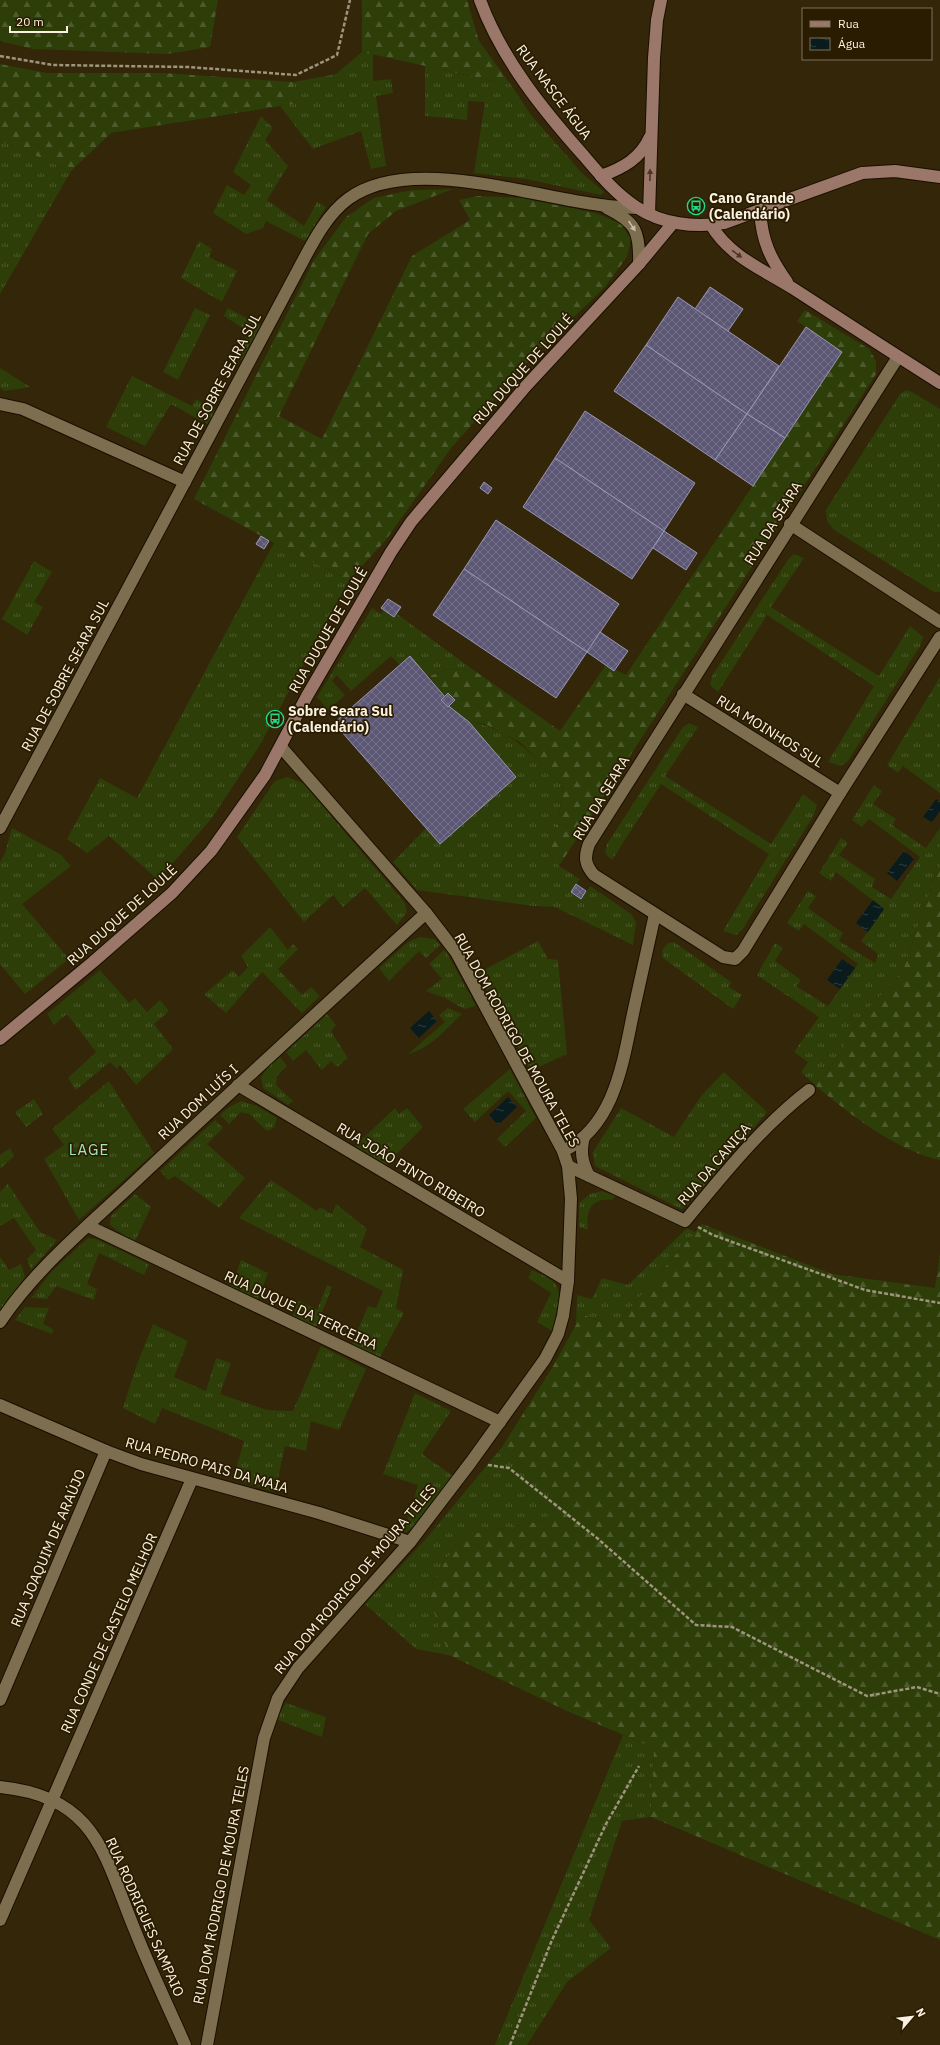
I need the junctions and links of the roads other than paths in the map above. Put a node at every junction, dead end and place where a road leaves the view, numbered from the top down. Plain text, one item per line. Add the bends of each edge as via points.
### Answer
1 (480, 0) edge
2 (661, 0) edge
3 (651, 136) junction
4 (601, 176) junction
5 (940, 177) edge
6 (600, 205) junction
7 (637, 208) junction
8 (760, 211) junction
9 (649, 214) junction
10 (673, 223) junction
11 (711, 226) junction
12 (639, 264) junction
13 (790, 287) junction
14 (898, 357) junction
15 (940, 383) edge
16 (0, 404) edge
17 (185, 482) junction
18 (790, 524) junction
19 (940, 622) edge
20 (940, 637) edge
21 (683, 694) junction
22 (281, 747) junction
23 (840, 793) junction
24 (0, 828) edge
25 (426, 913) junction
26 (656, 914) junction
27 (0, 1039) edge
28 (238, 1084) junction
29 (809, 1090) dead end
30 (584, 1137) junction
31 (563, 1151) junction
32 (568, 1166) junction
33 (589, 1176) junction
34 (88, 1226) junction
35 (568, 1281) junction
36 (0, 1322) edge
37 (0, 1405) edge
38 (500, 1422) junction
39 (106, 1451) junction
40 (192, 1479) junction
41 (410, 1542) junction
42 (0, 1700) edge
43 (0, 1787) edge
44 (53, 1799) junction
45 (0, 1920) edge
46 (185, 2045) edge
47 (207, 2045) edge

1 - 4 street, RUA NASCE ÁGUA via 501,45 526,84 563,133
2 - 3 street via 657,20
3 - 4 street via 635,159
9 -> 3 street
4 - 7 street, RUA NASCE ÁGUA
5 - 8 street, RUA NASCE ÁGUA via 889,171 862,173
6 - 7 street, RUA DE SOBRE SEARA SUL
6 -> 12 street, RUA DE SOBRE SEARA SUL via 619,214 634,226 640,244
6 - 17 street, RUA DE SOBRE SEARA SUL via 438,179 382,183 348,199 318,234
7 - 9 street, RUA NASCE ÁGUA
8 - 11 street, RUA NASCE ÁGUA
8 - 13 street via 766,248
9 - 10 street, RUA NASCE ÁGUA
10 - 11 street, RUA NASCE ÁGUA
10 - 12 street, RUA DUQUE DE LOULÉ
11 -> 13 street via 719,239 736,254
12 - 22 street, RUA DUQUE DE LOULÉ via 526,386 411,522 306,696
13 - 14 street
14 - 15 street
14 - 18 street, RUA DA SEARA
16 - 17 street via 23,409
17 - 24 street, RUA DE SOBRE SEARA SUL
18 - 19 street
18 - 21 street, RUA DA SEARA
20 - 23 street, RUA DA SEARA
21 - 23 street, RUA MOINHOS SUL
21 - 26 street, RUA DA SEARA via 586,852 585,861 594,875
22 - 25 street, RUA DOM RODRIGO DE MOURA TELES
22 - 27 street, RUA DUQUE DE LOULÉ via 238,815 211,851 172,893
23 - 26 street, RUA DA SEARA via 743,951 735,959 723,957
25 - 28 street, RUA DOM LUÍS I
25 - 31 street, RUA DOM RODRIGO DE MOURA TELES via 456,952
26 - 30 street via 618,1081 602,1115
28 - 34 street, RUA DOM LUÍS I
28 - 35 street, RUA JOÃO PINTO RIBEIRO
29 - 33 street, RUA DA CANIÇA via 778,1115 755,1139 685,1221
30 - 31 street
30 - 33 street via 582,1158
31 - 32 street, RUA DOM RODRIGO DE MOURA TELES
32 - 33 street, RUA DA CANIÇA
32 - 35 street, RUA DOM RODRIGO DE MOURA TELES via 571,1199
34 - 36 street, RUA DOM LUÍS I via 42,1269 10,1306
34 - 38 street, RUA DUQUE DA TERCEIRA
35 - 38 street, RUA DOM RODRIGO DE MOURA TELES via 558,1334 545,1359
37 - 39 street, RUA PEDRO PAIS DA MAIA
38 - 41 street, RUA DOM RODRIGO DE MOURA TELES
39 - 40 street, RUA PEDRO PAIS DA MAIA
39 - 42 street, RUA JOAQUIM DE ARAÚJO
40 - 41 street, RUA PEDRO PAIS DA MAIA via 312,1511
40 - 44 street, RUA CONDE DE CASTELO MELHOR
41 - 47 street, RUA DOM RODRIGO DE MOURA TELES via 316,1646 278,1698 264,1738
43 - 44 street, RUA RODRIGUES SAMPAIO via 27,1791
44 - 45 street, RUA CONDE DE CASTELO MELHOR
44 - 46 street, RUA RODRIGUES SAMPAIO via 87,1828 104,1855

